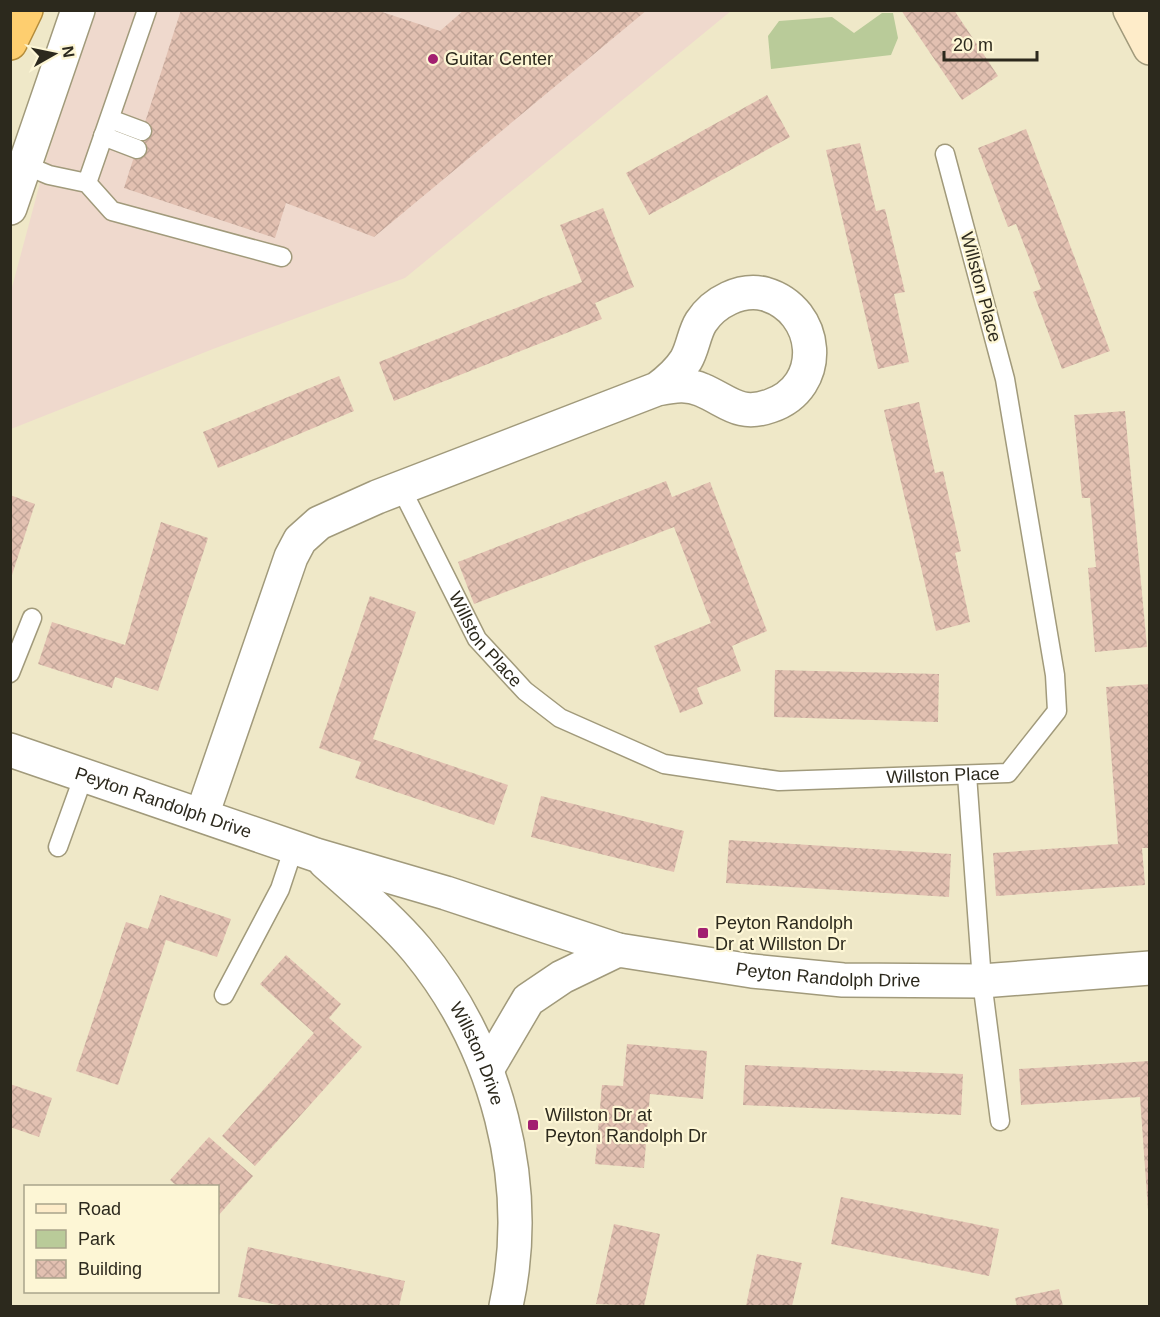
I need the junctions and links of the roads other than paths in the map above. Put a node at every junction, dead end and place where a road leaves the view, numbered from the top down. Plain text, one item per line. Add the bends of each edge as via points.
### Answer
1 (26, 10) edge
2 (78, 10) edge
3 (147, 10) edge
4 (1137, 13) edge
5 (10, 42) edge
6 (1149, 48) edge
7 (107, 128) junction
8 (140, 140) dead end
9 (945, 154) dead end
10 (25, 165) junction
11 (87, 183) junction
12 (10, 208) edge
13 (282, 257) dead end
14 (657, 389) junction
15 (401, 488) junction
16 (32, 618) dead end
17 (10, 674) edge
18 (10, 750) edge
19 (84, 775) junction
20 (968, 775) junction
21 (202, 815) junction
22 (57, 847) dead end
23 (305, 851) junction
24 (618, 950) junction
25 (1149, 968) edge
26 (982, 981) junction
27 (224, 995) dead end
28 (488, 1068) junction
29 (1000, 1121) dead end
30 (506, 1306) edge

1 - 5 highway
2 - 10 street
3 - 7 lane
4 - 6 main road
7 - 8 lane
7 - 11 lane
9 - 20 lane, Willston Place via 1005,379 1055,675 1057,711 1008,773
10 - 11 lane
10 - 12 street
11 - 13 lane via 112,211
14 - 14 street via 686,360 701,322 711,309 728,298 745,293 779,299 803,322 809,338 807,370 797,387 770,406 747,410 732,407 701,389 680,385
14 - 15 street
15 - 20 lane, Willston Place via 477,639 525,691 560,718 664,764 779,781
15 - 21 street via 319,523 300,540
16 - 17 lane
18 - 19 street, Peyton Randolph Drive
19 - 21 street, Peyton Randolph Drive
19 - 22 lane
20 - 26 lane
21 - 23 street, Peyton Randolph Drive
23 - 24 street, Peyton Randolph Drive
23 - 27 lane via 280,889
23 - 28 street, Willston Drive via 372,904 417,950 459,1008
24 - 26 street, Peyton Randolph Drive via 752,971 843,980
24 - 28 street via 562,977 528,1000
25 - 26 street, Peyton Randolph Drive
26 - 29 lane
28 - 30 street, Willston Drive via 512,1174 515,1230

